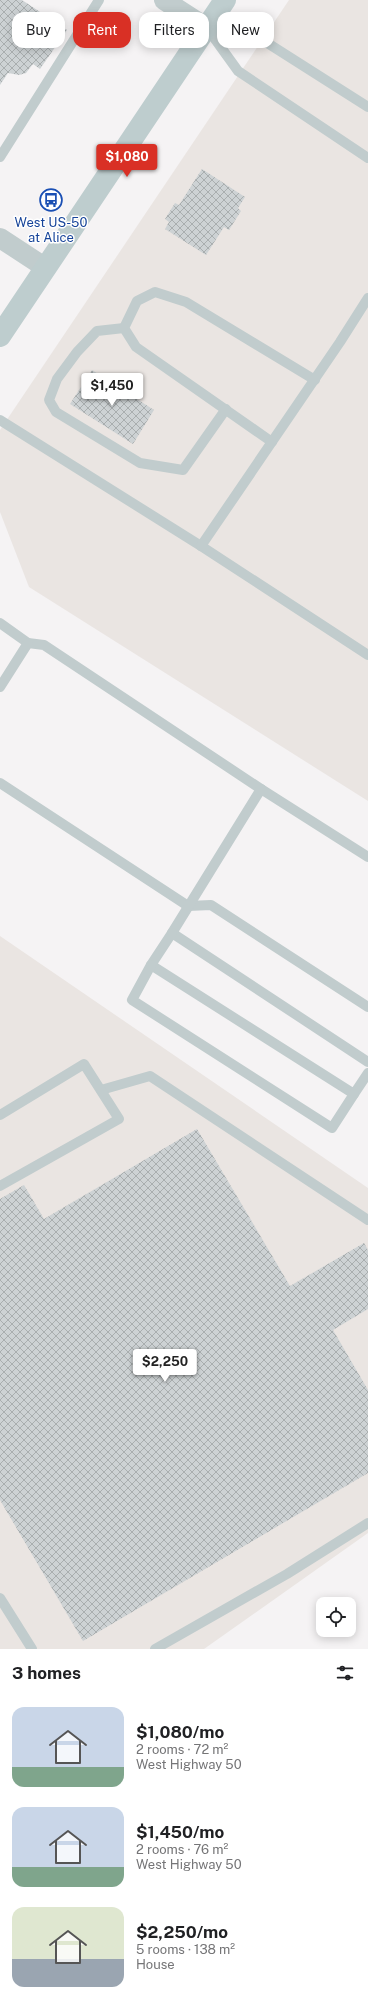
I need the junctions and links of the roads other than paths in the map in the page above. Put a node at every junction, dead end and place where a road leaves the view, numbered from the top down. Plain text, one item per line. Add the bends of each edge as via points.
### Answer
1 (98, 0) edge
2 (164, 0) edge
3 (226, 0) edge
4 (182, 12) edge
5 (209, 25) edge
6 (209, 28) edge
7 (209, 31) edge
8 (194, 48) edge
9 (368, 107) edge
10 (0, 157) edge
11 (368, 158) edge
12 (0, 238) edge
13 (46, 268) junction
14 (368, 298) edge
15 (124, 328) junction
16 (0, 336) edge
17 (314, 380) junction
18 (226, 409) junction
19 (0, 420) edge
20 (272, 442) junction
21 (201, 546) junction
22 (0, 623) edge
23 (28, 643) junction
24 (368, 655) edge
25 (0, 686) edge
26 (0, 783) edge
27 (261, 789) junction
28 (368, 857) edge
29 (188, 906) junction
30 (172, 933) junction
31 (151, 965) junction
32 (368, 1008) edge
33 (368, 1062) edge
34 (368, 1073) edge
35 (101, 1090) junction
36 (354, 1094) junction
37 (0, 1115) edge
38 (0, 1186) edge
39 (368, 1220) edge
40 (368, 1523) edge
41 (0, 1598) edge
42 (31, 1649) edge
43 (155, 1649) edge

1 - 10 lane
2 - 4 street
3 - 5 main road
6 - 9 lane via 250,32
7 - 11 lane via 238,71
8 - 13 main road
12 - 13 street
13 - 16 main road
14 - 17 lane
15 - 17 lane via 137,301 155,292 186,302
15 - 18 lane via 136,347
15 - 18 lane via 97,332 77,352 57,379 49,400 56,412 140,463 184,470
17 - 20 lane
18 - 20 lane
19 - 21 lane
20 - 21 lane
21 - 24 lane
22 - 23 lane
23 - 25 lane
23 - 27 lane via 44,645
26 - 29 lane
27 - 28 lane
27 - 29 lane
29 - 30 lane
29 - 32 lane via 211,905
30 - 31 lane
30 - 33 lane
31 - 36 lane
31 - 36 lane via 132,1000 332,1128
34 - 36 lane
35 - 37 lane via 84,1064
35 - 38 lane via 119,1119
35 - 39 lane via 150,1076
40 - 43 lane via 287,1574
41 - 42 lane

